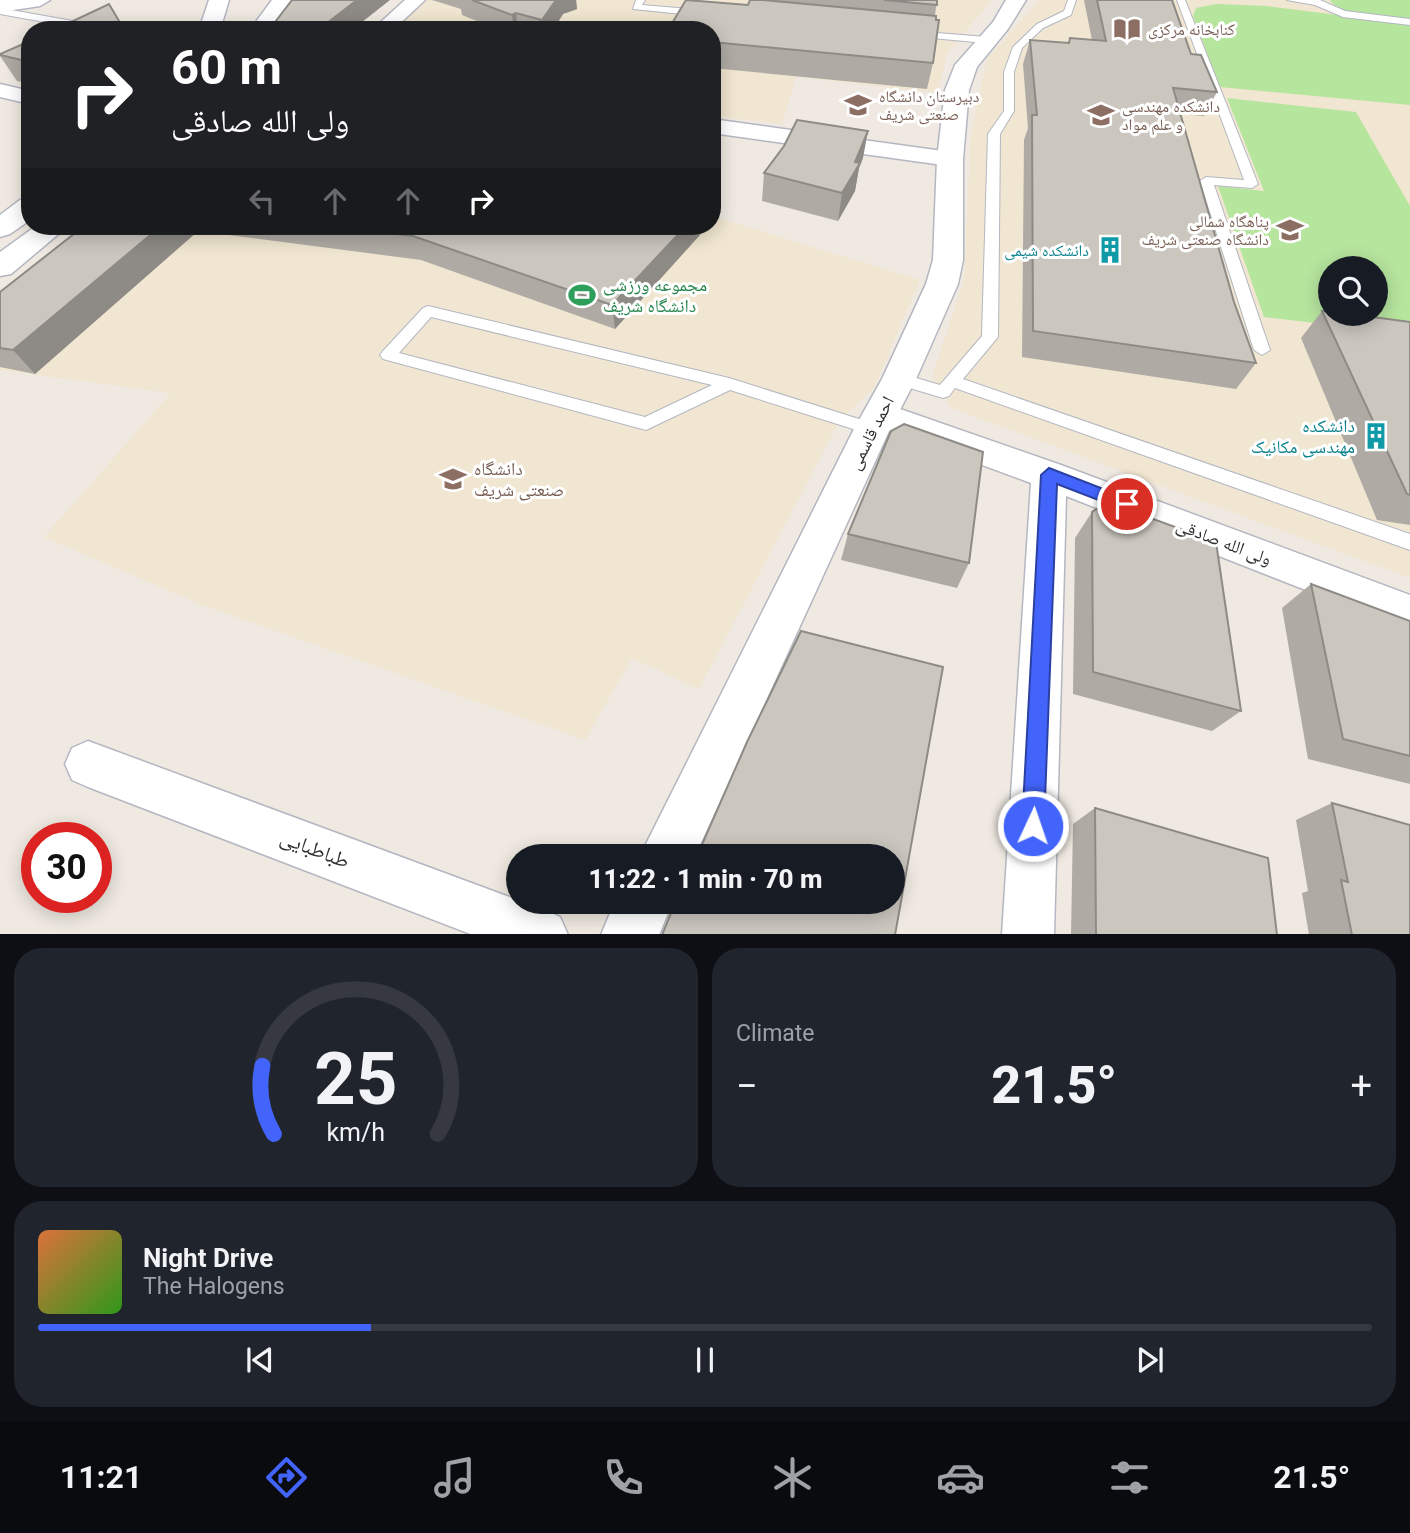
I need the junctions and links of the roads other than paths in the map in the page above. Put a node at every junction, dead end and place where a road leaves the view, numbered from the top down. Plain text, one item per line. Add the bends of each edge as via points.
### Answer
1 (40, 0) edge
2 (282, 0) edge
3 (416, 0) edge
4 (641, 0) edge
5 (1016, 0) edge
6 (1072, 0) edge
7 (1181, 0) edge
8 (1291, 0) edge
9 (1317, 1) edge
10 (0, 9) edge
11 (717, 15) edge
12 (61, 21) edge
13 (267, 21) edge
14 (391, 21) edge
15 (1410, 22) edge
16 (906, 33) edge
17 (986, 40) junction
18 (0, 90) edge
19 (21, 96) edge
20 (721, 127) edge
21 (950, 159) junction
22 (21, 213) edge
23 (0, 228) edge
24 (42, 235) edge
25 (0, 267) edge
26 (1262, 350) dead end
27 (952, 381) junction
28 (729, 384) junction
29 (884, 408) junction
30 (1049, 475) junction
31 (1410, 542) edge
32 (1410, 613) edge
33 (88, 764) dead end
34 (673, 844) edge
35 (639, 914) edge
36 (541, 934) edge
37 (629, 934) edge
38 (1028, 934) edge

1 - 10 street
2 - 13 street
3 - 14 street
4 - 11 lane via 636,7
5 - 17 street, احمد قاسمی
6 - 27 lane via 1068,13 1033,30 1010,65 1009,113 994,134 990,337
7 - 26 lane via 1252,184 1206,181
8 - 9 lane
9 - 15 lane via 1343,15
10 - 12 lane
16 - 17 lane
17 - 21 street, احمد قاسمی via 966,65 957,90
18 - 19 street
20 - 21 street
21 - 29 street, احمد قاسمی via 948,260 942,284
22 - 23 street
24 - 25 street
27 - 29 lane via 943,392
27 - 31 lane
28 - 28 lane via 428,311 388,355 646,424
28 - 29 lane
29 - 30 street, ولی الله صادقی
29 - 34 street, احمد قاسمی
30 - 32 street, ولی الله صادقی
30 - 38 street
33 - 36 street, طباطبایی
35 - 37 street

